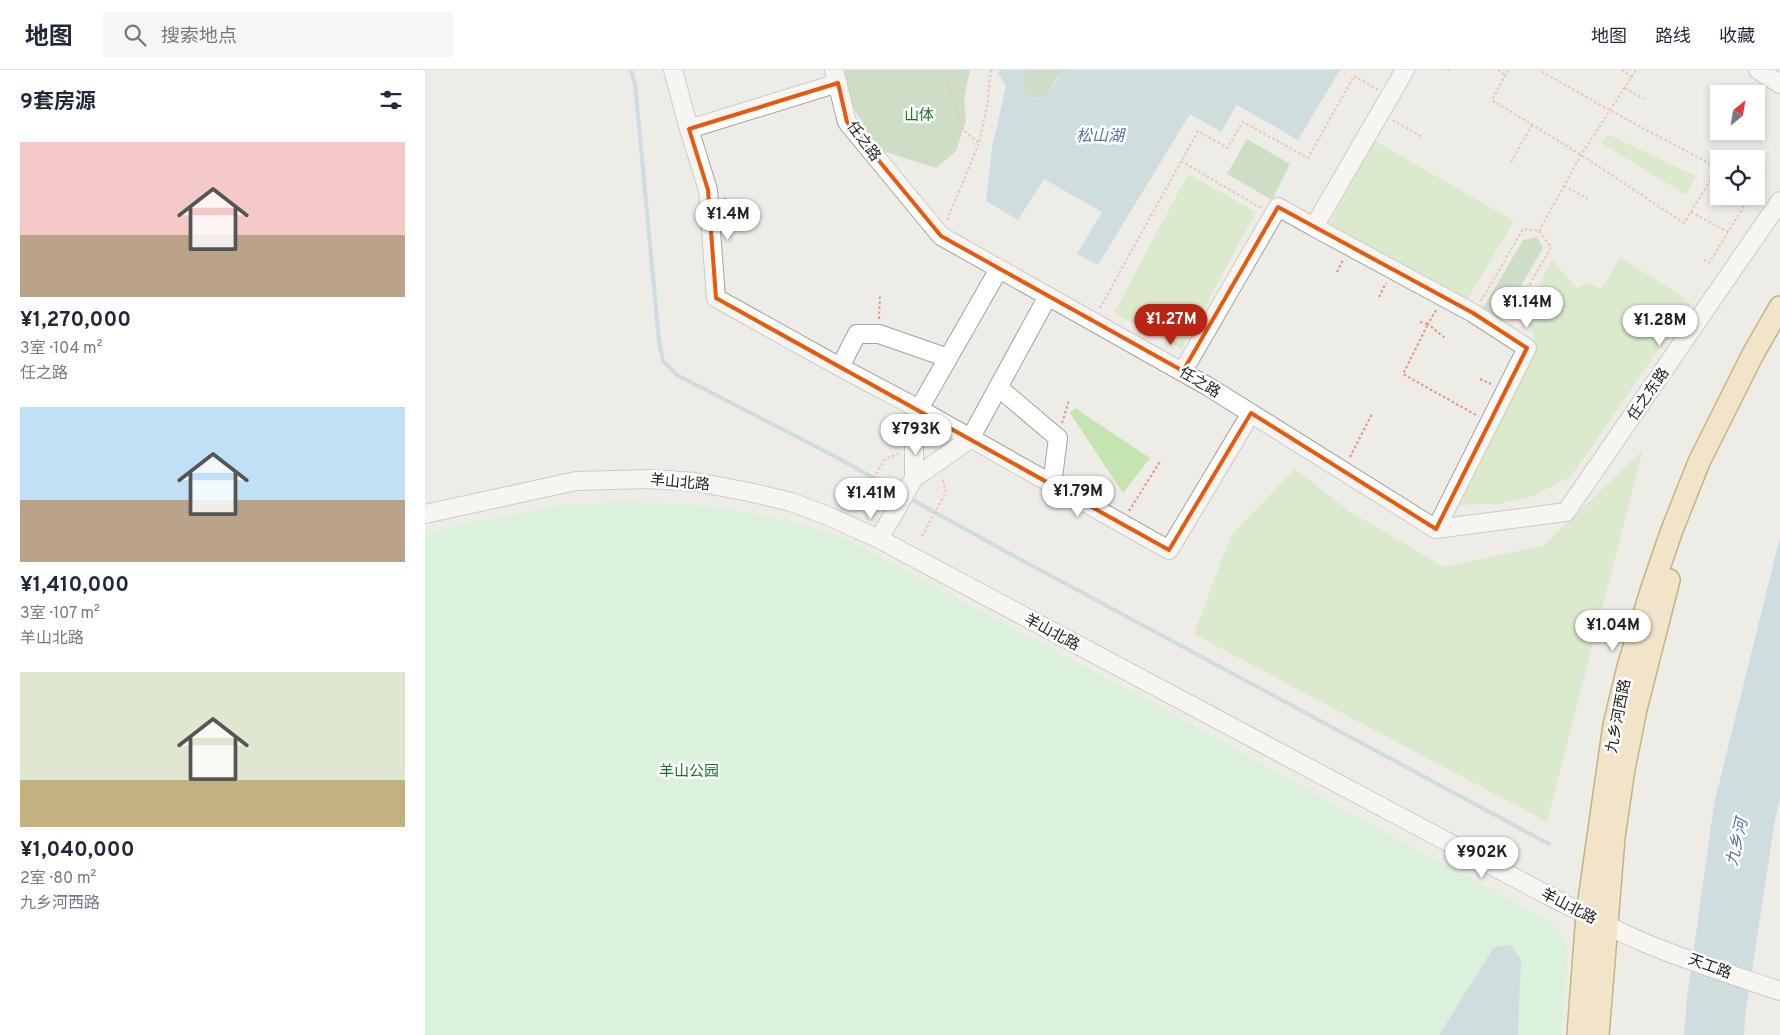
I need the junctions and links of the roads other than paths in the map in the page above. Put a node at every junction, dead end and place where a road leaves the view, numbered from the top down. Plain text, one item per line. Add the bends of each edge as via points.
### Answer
1 (673, 70) edge
2 (1405, 70) edge
3 (1758, 70) edge
4 (836, 77) edge
5 (1780, 84) edge
6 (689, 129) junction
7 (1780, 202) edge
8 (1314, 227) junction
9 (999, 269) junction
10 (1048, 296) junction
11 (1780, 307) edge
12 (1780, 330) edge
13 (948, 358) junction
14 (840, 367) junction
15 (1183, 371) junction
16 (998, 387) junction
17 (919, 409) junction
18 (1251, 413) junction
19 (970, 439) junction
20 (914, 478) junction
21 (1051, 485) junction
22 (425, 514) edge
23 (1436, 529) junction
24 (879, 539) junction
25 (1587, 914) junction
26 (1607, 926) junction
27 (1640, 941) joint
28 (1776, 990) edge
29 (1578, 1035) edge
30 (1598, 1035) edge

1 - 6 street
2 - 8 street
3 - 5 street
4 - 6 street
4 - 9 street, 任之路 via 847,122 941,236
6 - 14 street via 708,190 716,298
7 - 23 street, 任之东路 via 1566,512
8 - 15 street via 1278,206
8 - 23 street via 1473,313 1527,348
9 - 10 street, 任之路
9 - 13 street
10 - 15 street, 任之路
10 - 16 street
11 - 25 main road, 九乡河西路 via 1743,372 1699,462 1651,591 1614,725
12 - 26 main road, 九乡河西路 via 1709,471 1685,530 1665,593 1624,769 1614,837
13 - 14 street via 879,334 857,334
13 - 17 street
14 - 17 street
15 - 18 street, 任之路
16 - 19 street
16 - 21 street via 1058,438
17 - 19 street
17 - 20 street
18 - 21 street via 1169,550
18 - 23 street, 任之路
19 - 20 street
19 - 21 street
20 - 24 street
22 - 24 street, 羊山北路 via 576,481 650,479 696,482 791,502
24 - 25 street, 羊山北路
25 - 26 street, 羊山北路
25 - 29 main road, 九乡河西路
26 - 27 street, 羊山北路
26 - 30 main road, 九乡河西路
27 - 28 street, 天工路

